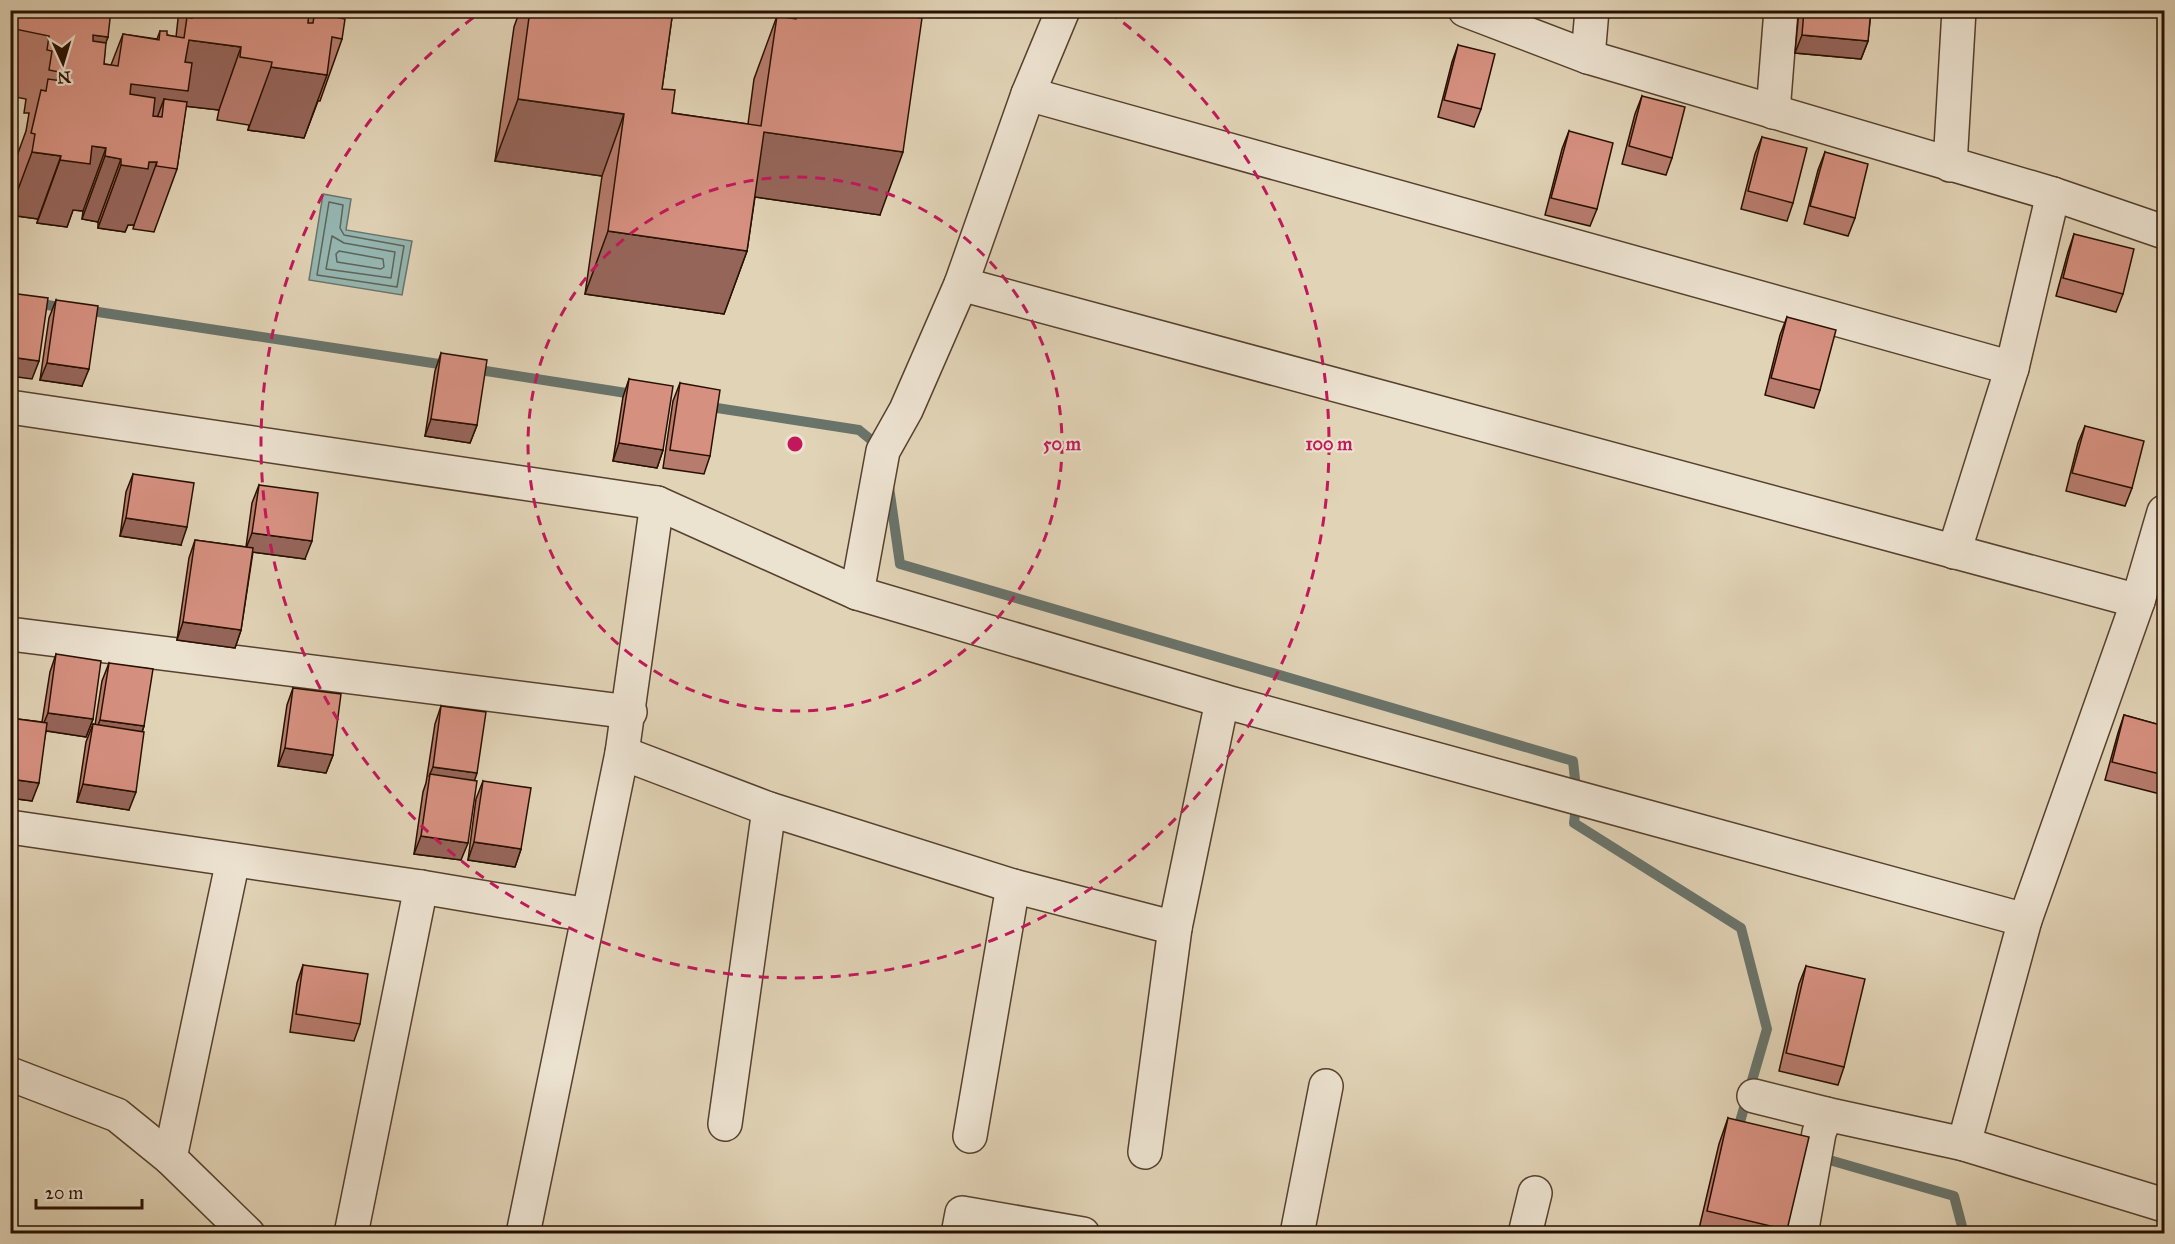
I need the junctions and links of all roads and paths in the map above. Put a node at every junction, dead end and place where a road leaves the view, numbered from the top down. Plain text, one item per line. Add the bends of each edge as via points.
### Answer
1 (1064, 10) edge
2 (1465, 10) edge
3 (1592, 10) edge
4 (1781, 10) edge
5 (1959, 10) edge
6 (1588, 57) junction
7 (1028, 94) junction
8 (1773, 112) junction
9 (1950, 165) junction
10 (2053, 194) junction
11 (2164, 232) edge
12 (961, 284) junction
13 (2012, 368) junction
14 (10, 407) edge
15 (657, 502) junction
16 (2164, 512) edge
17 (1954, 552) junction
18 (857, 593) junction
19 (2138, 601) junction
20 (10, 634) edge
21 (1222, 700) junction
22 (630, 712) junction
23 (622, 753) junction
24 (769, 809) junction
25 (10, 827) edge
26 (233, 860) junction
27 (1013, 886) junction
28 (421, 887) junction
29 (588, 915) junction
30 (2025, 920) junction
31 (1175, 928) junction
32 (10, 1074) edge
33 (1326, 1086) dead end
34 (1754, 1096) dead end
35 (1822, 1123) junction
36 (725, 1124) dead end
37 (970, 1136) dead end
38 (1964, 1144) junction
39 (1144, 1152) dead end
40 (170, 1158) junction
41 (1535, 1193) dead end
42 (2164, 1205) edge
43 (248, 1233) edge
44 (351, 1233) edge
45 (523, 1233) edge
46 (958, 1233) edge
47 (1083, 1233) edge
48 (1297, 1233) edge
49 (1525, 1233) edge
50 (1801, 1233) edge

1 - 7 street
2 - 6 street
3 - 6 street
4 - 8 street
5 - 9 street
6 - 8 street
7 - 12 street
7 - 13 street
8 - 9 street
9 - 10 street
10 - 11 street
10 - 13 street
12 - 17 street
12 - 18 street via 906,411 883,451
13 - 17 street
14 - 15 street
15 - 18 street
15 - 22 street
16 - 19 street
17 - 19 street
18 - 21 street
19 - 30 street
20 - 22 street
21 - 30 street
21 - 31 street
22 - 23 street
23 - 24 street
23 - 29 street
24 - 27 street
24 - 36 street
25 - 26 street
26 - 28 street
26 - 40 street
27 - 31 street
27 - 37 street
28 - 29 street
28 - 44 street
29 - 45 street
30 - 38 street
31 - 39 street
32 - 40 street via 117,1115
33 - 48 street
34 - 35 street
35 - 38 street
35 - 50 street
38 - 42 street
40 - 43 street
41 - 49 street
46 - 47 street via 962,1213

